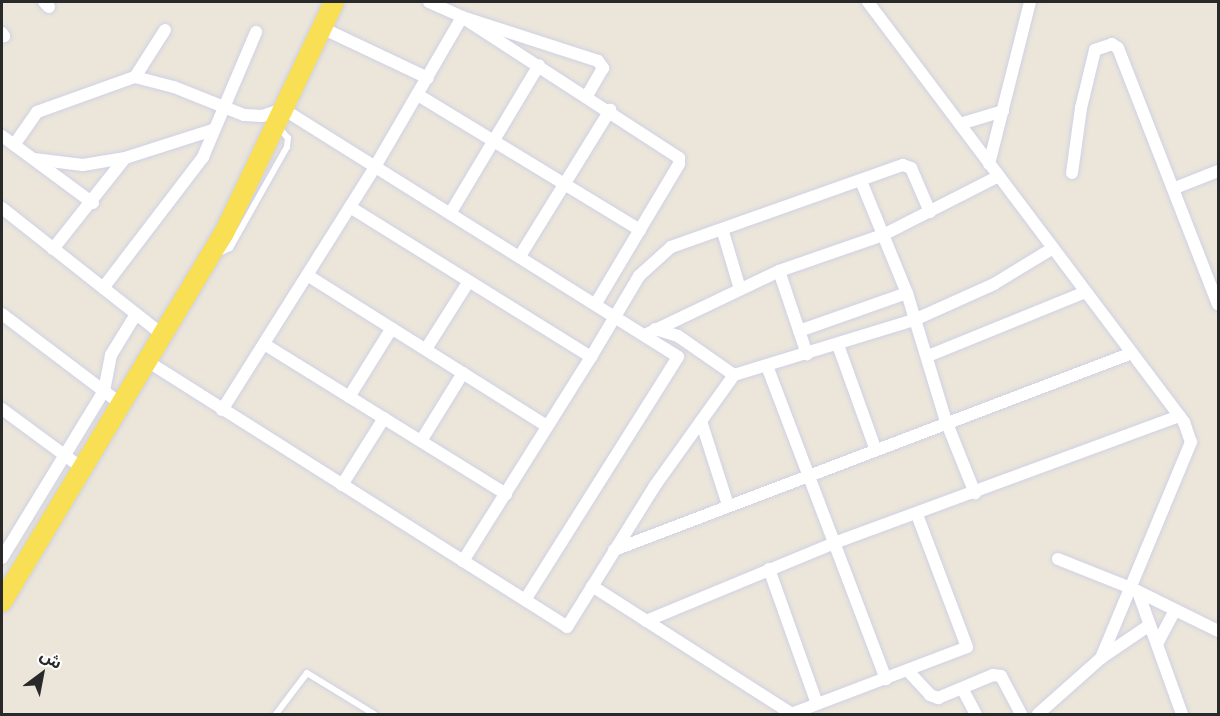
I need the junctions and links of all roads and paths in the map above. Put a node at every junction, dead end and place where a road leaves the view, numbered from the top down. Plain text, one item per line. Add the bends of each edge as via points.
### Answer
1 (429, 2) edge
2 (868, 2) edge
3 (1030, 2) edge
4 (329, 3) edge
5 (462, 17) junction
6 (322, 28) junction
7 (165, 30) dead end
8 (256, 32) dead end
9 (539, 65) junction
10 (135, 77) junction
11 (428, 78) junction
12 (418, 95) junction
13 (587, 96) junction
14 (222, 107) junction
15 (610, 110) junction
16 (1003, 111) junction
17 (279, 117) junction
18 (960, 124) junction
19 (213, 130) junction
20 (2, 136) edge
21 (493, 141) junction
22 (14, 145) junction
23 (125, 158) junction
24 (34, 159) junction
25 (989, 164) junction
26 (376, 165) junction
27 (1218, 171) edge
28 (1072, 173) dead end
29 (999, 176) junction
30 (861, 181) junction
31 (564, 184) junction
32 (1174, 188) junction
33 (93, 203) junction
34 (350, 207) junction
35 (2, 208) edge
36 (451, 212) junction
37 (930, 212) junction
38 (640, 230) junction
39 (723, 232) junction
40 (883, 234) junction
41 (1053, 248) junction
42 (53, 249) junction
43 (520, 256) junction
44 (779, 272) junction
45 (307, 275) junction
46 (468, 281) junction
47 (103, 288) junction
48 (740, 289) junction
49 (1086, 292) junction
50 (907, 293) junction
51 (596, 303) junction
52 (1218, 304) edge
53 (2, 314) edge
54 (136, 314) junction
55 (616, 316) junction
56 (914, 320) junction
57 (392, 328) junction
58 (650, 332) junction
59 (799, 332) junction
60 (163, 335) junction
61 (264, 344) junction
62 (838, 345) junction
63 (426, 350) junction
64 (1132, 353) junction
65 (807, 354) junction
66 (928, 356) junction
67 (591, 357) junction
68 (147, 362) junction
69 (767, 366) junction
70 (463, 373) junction
71 (734, 375) junction
72 (104, 391) junction
73 (349, 397) junction
74 (121, 404) junction
75 (2, 408) edge
76 (222, 410) junction
77 (1179, 416) junction
78 (384, 418) junction
79 (701, 421) junction
80 (946, 421) junction
81 (547, 426) junction
82 (421, 441) junction
83 (875, 448) junction
84 (64, 455) junction
85 (82, 468) junction
86 (807, 474) junction
87 (342, 485) junction
88 (506, 494) junction
89 (975, 494) junction
90 (728, 505) junction
91 (917, 515) junction
92 (834, 543) junction
93 (614, 550) junction
94 (2, 558) edge
95 (1058, 559) dead end
96 (463, 561) junction
97 (769, 569) junction
98 (592, 586) junction
99 (1135, 590) junction
100 (3, 597) edge
101 (525, 600) junction
102 (1175, 609) junction
103 (646, 621) junction
104 (1148, 626) junction
105 (1218, 631) edge
106 (1157, 644) junction
107 (1101, 658) junction
108 (908, 671) junction
109 (886, 679) junction
110 (963, 690) junction
111 (817, 704) junction
112 (276, 714) edge
113 (374, 714) edge
114 (791, 714) edge
115 (976, 714) edge
116 (1021, 714) edge
117 (1038, 714) edge
118 (1182, 714) edge

1 - 5 street
2 - 18 street
3 - 16 street
4 - 6 main road
5 - 9 street
5 - 11 street
5 - 13 street via 598,62 603,68
6 - 11 street
6 - 17 main road
7 - 10 street
8 - 14 street
9 - 13 street
9 - 21 street
10 - 14 street
10 - 22 street via 37,111
11 - 12 street
12 - 21 street
12 - 26 street
13 - 15 street
14 - 17 street via 252,117
14 - 19 street
15 - 31 street
15 - 38 street via 679,158
16 - 18 street
16 - 25 street
17 - 26 street
17 - 60 main road via 213,253
18 - 25 street
19 - 23 street
19 - 47 street via 203,157
20 - 22 street
21 - 31 street
21 - 36 street
22 - 24 street
23 - 24 street via 83,165
23 - 33 street
24 - 33 street
25 - 29 street
26 - 34 street
26 - 36 street
27 - 32 street
28 - 32 street via 1081,108 1095,50 1106,44 1118,48
29 - 37 street
29 - 41 street
30 - 37 street via 907,165
30 - 39 street
30 - 40 street
31 - 38 street
31 - 43 street
32 - 52 street
33 - 42 street
34 - 45 street
34 - 46 street
35 - 42 street
36 - 43 street
37 - 40 street
38 - 51 street
39 - 48 street
39 - 55 street via 671,247 639,276
40 - 44 street
40 - 50 street
41 - 49 street
41 - 56 street via 993,284
42 - 47 street
43 - 51 street
44 - 48 street
44 - 59 street
45 - 57 street
45 - 61 street
46 - 63 street
46 - 67 street
47 - 54 street
48 - 58 street
49 - 64 street
49 - 66 street
50 - 56 street
50 - 59 street
51 - 55 street
53 - 72 street
54 - 60 street
54 - 72 street via 111,355
55 - 58 street
55 - 67 street
56 - 62 street
56 - 66 street
57 - 63 street
57 - 73 street
58 - 71 street via 678,336
58 - 101 street via 678,357
59 - 65 street
60 - 68 main road
61 - 73 street
61 - 76 street
62 - 65 street
62 - 83 street
63 - 70 street
64 - 77 street
64 - 80 street
65 - 69 street
66 - 80 street
67 - 81 street
68 - 74 main road
68 - 76 street
69 - 71 street
69 - 86 street
70 - 81 street
70 - 82 street
71 - 79 street
72 - 74 street
72 - 84 street
73 - 78 street
74 - 85 main road
75 - 84 street
76 - 87 street
77 - 89 street
77 - 99 street via 1191,442
78 - 82 street
78 - 87 street
79 - 90 street
79 - 93 street
80 - 83 street
80 - 89 street
81 - 88 street
82 - 88 street
83 - 86 street
84 - 85 street
84 - 94 street
85 - 100 main road
86 - 90 street
86 - 92 street
87 - 96 street
88 - 96 street
89 - 91 street
90 - 93 street
91 - 92 street
91 - 108 street via 968,641 962,652
92 - 97 street
92 - 109 street
93 - 98 street
95 - 99 street
96 - 101 street
97 - 103 street
97 - 111 street
98 - 101 street via 567,627
98 - 103 street
99 - 102 street
99 - 104 street
99 - 107 street
102 - 105 street
102 - 106 street
103 - 114 street
104 - 106 street
104 - 107 street
106 - 118 street
107 - 117 street
108 - 109 street
108 - 110 street via 930,695 947,698
109 - 111 street
110 - 115 street
110 - 116 street via 993,675 1001,676
111 - 114 street
112 - 113 lane via 307,673

